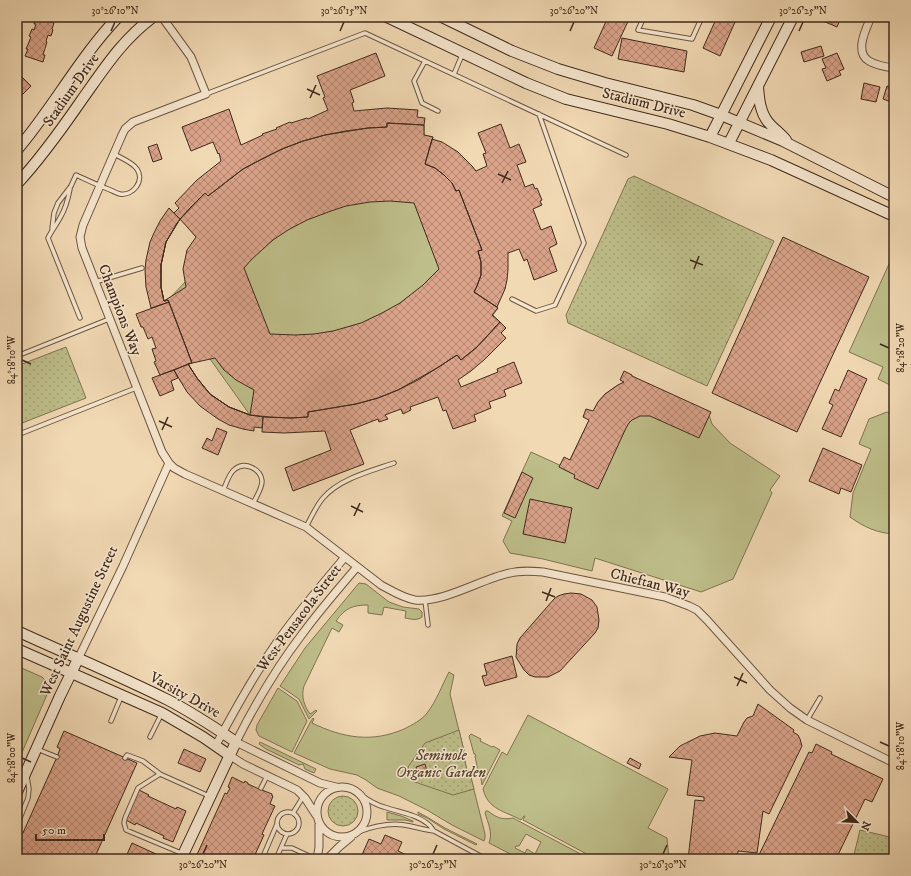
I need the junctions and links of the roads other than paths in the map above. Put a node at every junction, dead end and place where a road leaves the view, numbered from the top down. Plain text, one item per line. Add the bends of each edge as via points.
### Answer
1 (118, 17) edge
2 (153, 17) edge
3 (162, 17) edge
4 (387, 17) edge
5 (442, 17) edge
6 (644, 17) edge
7 (702, 17) edge
8 (772, 17) edge
9 (793, 17) edge
10 (871, 17) edge
11 (463, 54) junction
12 (425, 61) junction
13 (894, 68) edge
14 (454, 74) junction
15 (758, 87) junction
16 (206, 94) junction
17 (438, 111) dead end
18 (539, 114) junction
19 (721, 115) junction
20 (740, 122) junction
21 (710, 137) junction
22 (729, 143) junction
23 (790, 145) junction
24 (17, 150) edge
25 (114, 154) junction
26 (626, 155) dead end
27 (17, 184) edge
28 (71, 186) junction
29 (100, 186) junction
30 (894, 197) edge
31 (894, 216) edge
32 (52, 229) junction
33 (142, 268) dead end
34 (95, 282) junction
35 (512, 299) dead end
36 (80, 318) dead end
37 (110, 319) junction
38 (17, 356) edge
39 (136, 388) junction
40 (17, 435) edge
41 (169, 463) junction
42 (394, 463) dead end
43 (223, 491) junction
44 (253, 504) junction
45 (306, 528) junction
46 (345, 557) junction
47 (357, 567) junction
48 (425, 600) junction
49 (428, 625) dead end
50 (17, 631) edge
51 (17, 649) edge
52 (78, 659) junction
53 (71, 673) junction
54 (121, 696) junction
55 (820, 698) dead end
56 (162, 713) junction
57 (807, 720) junction
58 (111, 721) dead end
59 (222, 733) junction
60 (150, 737) dead end
61 (236, 742) junction
62 (216, 745) junction
63 (36, 748) junction
64 (229, 755) junction
65 (57, 757) dead end
66 (125, 758) dead end
67 (894, 763) edge
68 (26, 772) junction
69 (160, 774) junction
70 (267, 776) junction
71 (336, 787) junction
72 (261, 788) dead end
73 (17, 792) edge
74 (361, 795) junction
75 (210, 796) junction
76 (304, 796) junction
77 (293, 813) junction
78 (17, 820) edge
79 (318, 820) junction
80 (277, 823) junction
81 (434, 831) junction
82 (356, 833) junction
83 (287, 834) junction
84 (281, 848) junction
85 (309, 856) dead end
86 (183, 857) edge
87 (262, 859) edge
88 (276, 859) edge
89 (317, 859) edge
90 (327, 859) edge
91 (486, 859) edge

1 - 24 main road, Stadium Drive via 87,54 40,122
2 - 27 main road, Stadium Drive via 134,32 116,52 54,139
3 - 16 street via 191,57
4 - 11 main road, Stadium Drive
5 - 19 main road, Stadium Drive via 558,69 693,105
6 - 7 lane via 638,30 692,39
8 - 19 main road
9 - 15 main road
10 - 13 street via 862,42 864,56 868,61
11 - 14 lane
11 - 21 main road, Stadium Drive via 566,99
12 - 14 lane
12 - 16 lane via 365,32
12 - 17 lane via 414,81 422,103
14 - 18 lane
15 - 20 main road
15 - 23 main road via 764,115
16 - 25 street, Champions Way via 129,125
18 - 26 lane
18 - 35 lane via 584,243 555,305 536,311
19 - 20 main road, Stadium Drive
19 - 21 main road
20 - 22 main road
20 - 23 main road, Stadium Drive
21 - 22 main road, Stadium Drive
22 - 31 main road, Stadium Drive
23 - 30 main road, Stadium Drive
25 - 29 street, Champions Way
25 - 29 lane via 132,164 140,175 139,181 135,189 128,193 119,194
28 - 29 lane via 76,175
28 - 32 lane via 66,208
28 - 32 lane via 56,207
29 - 34 street, Champions Way via 80,237
32 - 36 lane via 48,238
33 - 34 lane
34 - 37 street, Champions Way
37 - 38 lane
37 - 39 street, Champions Way
39 - 40 lane
39 - 41 street, Champions Way
41 - 43 street, Champions Way via 179,471
41 - 52 street, West Saint Augustine Street
42 - 45 lane via 335,487 322,499
43 - 44 street, Champions Way
43 - 44 lane via 235,469 240,466 252,467 258,471 262,481
44 - 45 street, Champions Way
45 - 46 street, Champions Way
46 - 47 street, Champions Way
46 - 59 street, West Pensacola Street via 274,647
47 - 48 street, Chieftan Way via 393,592 415,600
47 - 61 street, West Pensacola Street via 288,654 261,695
48 - 49 lane
48 - 57 street, Chieftan Way via 510,572 532,571 665,597 697,610 770,690
50 - 52 main road, Varsity Drive
51 - 53 main road, Varsity Drive
52 - 53 main road, West Saint Augustine Street
52 - 59 main road, Varsity Drive via 169,701
53 - 54 main road, Varsity Drive
53 - 63 main road, West Saint Augustine Street
54 - 56 main road, Varsity Drive
54 - 58 lane
55 - 57 lane
56 - 60 lane
56 - 62 main road, Varsity Drive
57 - 67 street, Chieftan Way
59 - 61 main road, Varsity Drive
59 - 62 street, West Pensacola Street
61 - 64 main road, West Pensacola Street
61 - 71 street, Varsity Drive via 320,783
62 - 64 main road, Varsity Drive
63 - 65 lane
63 - 68 main road, West Saint Augustine Street
64 - 70 street, Varsity Drive
64 - 75 main road, West Pensacola Street
66 - 69 lane via 127,755 143,762
68 - 73 main road, West Saint Augustine Street
68 - 78 lane via 28,798
69 - 75 lane
69 - 86 lane via 138,788 124,823 126,830
70 - 72 lane
70 - 76 street, Varsity Drive
71 - 74 street via 352,788
71 - 79 street via 330,789 319,800 316,808
74 - 81 lane via 381,806 422,820
74 - 82 street via 366,802 367,815 364,824
75 - 86 main road, West Pensacola Street
76 - 77 lane
76 - 79 street, Varsity Drive
77 - 80 lane via 283,813
77 - 83 lane via 298,818 299,825 295,832
79 - 82 street via 329,834 344,837
79 - 89 street
80 - 83 lane via 279,829
80 - 87 lane
81 - 82 lane via 393,825 373,827
81 - 91 lane
82 - 90 street
83 - 84 lane
84 - 85 lane via 292,848
84 - 88 lane

